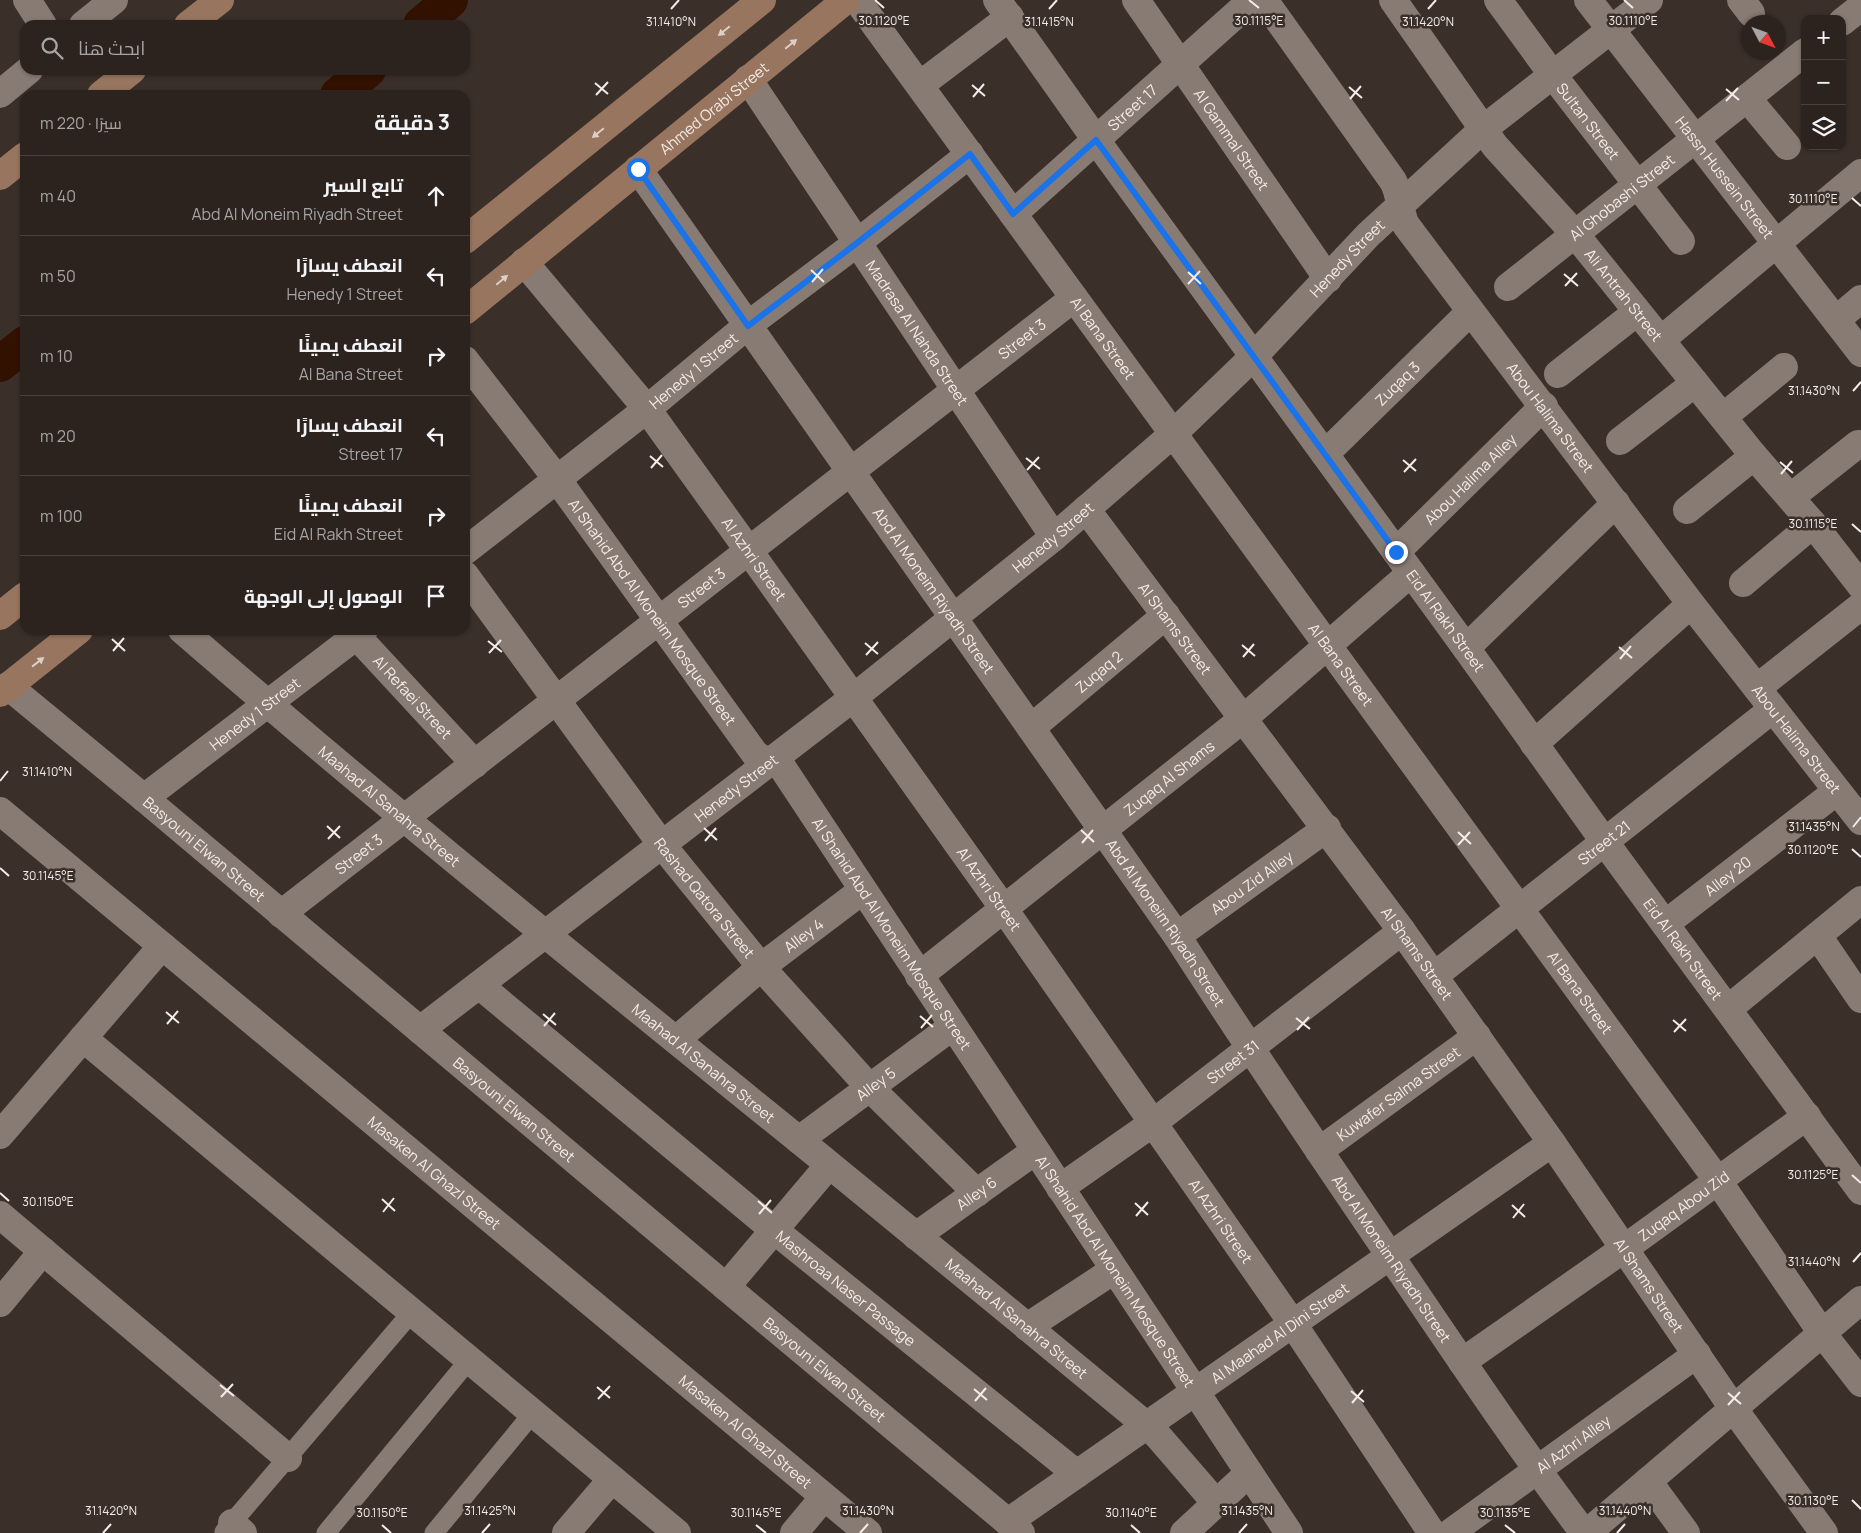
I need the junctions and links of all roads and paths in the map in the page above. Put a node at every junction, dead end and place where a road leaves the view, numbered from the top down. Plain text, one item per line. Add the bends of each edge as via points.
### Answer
1 (27, 0) edge
2 (114, 0) edge
3 (220, 0) edge
4 (762, 0) edge
5 (846, 0) edge
6 (857, 0) edge
7 (1136, 0) edge
8 (1252, 0) edge
9 (1264, 0) edge
10 (1393, 0) edge
11 (1498, 0) edge
12 (1588, 0) edge
13 (1649, 0) edge
14 (1861, 7) edge
15 (1004, 9) edge
16 (1846, 19) edge
17 (40, 20) edge
18 (89, 20) edge
19 (194, 20) edge
20 (1611, 31) junction
21 (1801, 55) edge
22 (1180, 64) junction
23 (1552, 74) junction
24 (23, 75) edge
25 (126, 75) edge
26 (748, 79) junction
27 (920, 85) junction
28 (107, 90) edge
29 (0, 94) edge
30 (1747, 98) junction
31 (1482, 130) junction
32 (1695, 139) junction
33 (1096, 140) junction
34 (1787, 146) dead end
35 (970, 154) junction
36 (20, 160) edge
37 (638, 169) junction
38 (1861, 173) edge
39 (0, 176) edge
40 (1637, 185) junction
41 (1400, 205) junction
42 (1013, 214) junction
43 (1575, 234) junction
44 (470, 236) edge
45 (1680, 241) dead end
46 (857, 243) junction
47 (1777, 244) junction
48 (524, 262) junction
49 (1328, 279) junction
50 (1508, 287) dead end
51 (1074, 298) junction
52 (1861, 299) edge
53 (470, 307) edge
54 (1470, 312) junction
55 (1637, 312) junction
56 (1836, 320) junction
57 (748, 326) junction
58 (1661, 340) junction
59 (1861, 354) edge
60 (1254, 356) junction
61 (470, 367) edge
62 (1784, 367) dead end
63 (1558, 374) dead end
64 (1695, 383) junction
65 (955, 390) junction
66 (1544, 406) junction
67 (647, 409) junction
68 (1723, 417) junction
69 (1173, 434) junction
70 (1620, 441) dead end
71 (1858, 444) dead end
72 (1324, 454) junction
73 (1754, 456) junction
74 (851, 472) junction
75 (557, 480) junction
76 (1791, 497) junction
77 (1616, 503) junction
78 (1086, 509) junction
79 (1687, 510) dead end
80 (1813, 524) junction
81 (1054, 537) junction
82 (470, 547) edge
83 (749, 551) junction
84 (1404, 562) junction
85 (470, 582) edge
86 (1743, 582) dead end
87 (1861, 586) edge
88 (20, 600) edge
89 (1691, 604) junction
90 (1861, 606) edge
91 (1166, 614) junction
92 (0, 616) edge
93 (954, 618) junction
94 (659, 620) junction
95 (73, 635) edge
96 (188, 635) edge
97 (353, 635) edge
98 (360, 635) edge
99 (1327, 646) junction
100 (1466, 648) junction
101 (4, 689) edge
102 (853, 698) junction
103 (1765, 699) junction
104 (557, 700) junction
105 (266, 703) junction
106 (1244, 718) junction
107 (1031, 728) junction
108 (1534, 744) junction
109 (769, 762) junction
110 (475, 764) junction
111 (1837, 791) junction
112 (144, 798) junction
113 (0, 811) edge
114 (405, 818) junction
115 (1861, 822) edge
116 (1326, 828) junction
117 (1102, 830) junction
118 (1604, 841) junction
119 (662, 845) junction
120 (863, 890) junction
121 (1861, 900) edge
122 (1519, 908) junction
123 (1004, 909) junction
124 (282, 914) junction
125 (1665, 924) junction
126 (1402, 931) junction
127 (545, 934) junction
128 (1177, 936) junction
129 (1818, 936) junction
130 (162, 946) junction
131 (761, 968) junction
132 (919, 976) junction
133 (1434, 976) junction
134 (479, 985) junction
135 (1861, 999) edge
136 (1728, 1009) junction
137 (952, 1026) junction
138 (420, 1030) junction
139 (1477, 1036) junction
140 (83, 1038) junction
141 (676, 1040) junction
142 (1250, 1049) junction
143 (870, 1088) junction
144 (1807, 1116) junction
145 (1153, 1123) junction
146 (0, 1135) edge
147 (799, 1140) junction
148 (1552, 1143) junction
149 (1036, 1151) junction
150 (1319, 1151) junction
151 (829, 1164) junction
152 (1718, 1181) junction
153 (1060, 1188) junction
154 (1861, 1191) edge
155 (977, 1193) junction
156 (0, 1215) edge
157 (774, 1230) junction
158 (916, 1236) junction
159 (1625, 1248) junction
160 (43, 1251) junction
161 (1390, 1256) junction
162 (1114, 1270) junction
163 (726, 1287) junction
164 (1861, 1300) edge
165 (0, 1303) edge
166 (412, 1312) junction
167 (1293, 1324) junction
168 (1027, 1327) junction
169 (1822, 1333) junction
170 (1697, 1354) junction
171 (469, 1360) junction
172 (1462, 1362) junction
173 (1861, 1383) edge
174 (1195, 1392) junction
175 (1733, 1408) junction
176 (533, 1413) junction
177 (1146, 1425) junction
178 (288, 1458) junction
179 (1536, 1470) junction
180 (1249, 1473) junction
181 (1077, 1474) junction
182 (612, 1478) junction
183 (1648, 1481) junction
184 (824, 1497) junction
185 (1216, 1503) junction
186 (1014, 1527) edge
187 (233, 1530) edge
188 (326, 1533) edge
189 (434, 1533) edge
190 (566, 1533) edge
191 (677, 1533) edge
192 (794, 1533) edge
193 (868, 1533) edge
194 (1184, 1533) edge
195 (1289, 1533) edge
196 (1432, 1533) edge
197 (1450, 1533) edge
198 (1585, 1533) edge
199 (1686, 1533) edge
200 (1824, 1533) edge

1 - 17 street
2 - 18 street
3 - 19 main road
4 -> 44 main road
26 -> 5 main road, Ahmed Orabi Street
6 - 27 street, Al Bana Street
7 - 22 street, Al Gammal Street
8 - 22 street, Street 17
9 - 41 street, Abou Halima Street via 1393,181 1399,192
10 - 31 street, Ali Antrah Street
11 - 23 street, Sultan Street
12 - 20 street, Hassn Hussein Street
13 - 20 street, Henedy Street
14 - 16 street
15 - 27 street
15 - 33 street, Eid Al Rakh Street
20 - 23 street, Henedy Street
20 - 32 street, Hassn Hussein Street
21 - 30 street, Al Ghobashi Street
22 - 33 street, Street 17
22 - 49 street, Al Gammal Street
23 - 31 street, Henedy Street
23 - 40 street, Sultan Street
24 - 29 street
25 - 28 main road
26 - 37 main road, Ahmed Orabi Street
26 - 46 street, Madrasa Al Nahda Street
27 - 35 street, Al Bana Street
30 - 32 street, Al Ghobashi Street
30 - 34 street
31 - 41 street, Henedy Street
31 - 43 street, Ali Antrah Street
32 - 40 street, Al Ghobashi Street
32 - 47 street, Hassn Hussein Street
33 - 42 street, Street 17
33 - 60 street, Eid Al Rakh Street
35 - 42 street, Al Bana Street
35 - 46 street, Henedy 1 Street
36 - 39 main road
37 - 48 main road, Ahmed Orabi Street
37 - 57 street, Abd Al Moneim Riyadh Street
38 - 47 street
40 - 43 street, Al Ghobashi Street
40 - 45 street, Sultan Street
41 - 49 street, Henedy Street
41 - 54 street, Abou Halima Street via 1406,225
42 - 51 street, Al Bana Street
43 - 50 street, Al Ghobashi Street
43 - 55 street, Ali Antrah Street
46 - 57 street, Henedy 1 Street
46 - 65 street, Madrasa Al Nahda Street
47 - 56 street, Hassn Hussein Street
47 - 58 street
53 -> 48 main road, Ahmed Orabi Street
48 - 67 street, Al Azhri Street
49 - 60 street, Henedy Street
51 - 65 street, Street 3
51 - 69 street, Al Bana Street
52 - 56 street
54 - 66 street, Abou Halima Street
54 - 72 street, Zuqaq 3
55 - 58 street, Ali Antrah Street
55 - 63 street
56 - 59 street, Hassn Hussein Street
57 - 67 street, Henedy 1 Street
57 - 74 street, Abd Al Moneim Riyadh Street
58 - 64 street, Ali Antrah Street
60 - 69 street, Henedy Street
60 - 72 street, Eid Al Rakh Street
61 - 75 street, Al Shahid Abd Al Moneim Mosque Street
62 - 68 street
64 - 68 street, Ali Antrah Street
64 - 70 street
65 - 74 street, Street 3
65 - 81 street, Madrasa Al Nahda Street
66 - 77 street, Abou Halima Street
66 - 84 street, Abou Halima Alley
67 - 75 street, Henedy 1 Street
67 - 83 street, Al Azhri Street
68 - 73 street, Ali Antrah Street
69 - 78 street, Henedy Street
69 - 99 street, Al Bana Street
71 - 76 street
72 - 84 street, Eid Al Rakh Street
73 - 76 street, Ali Antrah Street
73 - 79 street
74 - 83 street, Street 3
74 - 93 street, Abd Al Moneim Riyadh Street
75 - 82 street, Henedy 1 Street
75 - 94 street, Al Shahid Abd Al Moneim Mosque Street
76 - 80 street, Ali Antrah Street
77 - 89 street, Abou Halima Street
77 - 100 street
78 - 81 street, Henedy Street
78 - 91 street, Al Shams Street
80 - 86 street
80 - 87 street, Ali Antrah Street
81 - 93 street, Henedy Street
83 - 94 street, Street 3
83 - 102 street, Al Azhri Street
84 - 99 street, Zuqaq Al Shams
84 - 100 street, Eid Al Rakh Street
85 - 104 street, Rashad Qatora Street
88 - 92 main road
89 - 103 street, Abou Halima Street
89 - 108 street
90 - 103 street, Street 21
91 - 106 street, Al Shams Street
91 - 107 street, Zuqaq 2
93 - 102 street, Henedy Street
93 - 107 street, Abd Al Moneim Riyadh Street
94 - 104 street, Street 3
94 - 109 street, Al Shahid Abd Al Moneim Mosque Street via 755,754
101 -> 95 main road
96 - 105 street, Maahad Al Sanahra Street
97 - 105 street, Henedy 1 Street
98 - 110 street, Al Refaei Street
99 - 106 street, Zuqaq Al Shams
99 - 122 street, Al Bana Street
100 - 108 street, Eid Al Rakh Street
101 - 112 street, Basyouni Elwan Street
102 - 109 street, Henedy Street
102 - 123 street, Al Azhri Street
103 - 111 street, Abou Halima Street
103 - 118 street, Street 21
104 - 110 street, Street 3
104 - 119 street, Rashad Qatora Street
105 - 112 street, Henedy 1 Street
105 - 114 street, Maahad Al Sanahra Street
106 - 116 street, Al Shams Street
106 - 117 street, Zuqaq Al Shams
107 - 117 street, Abd Al Moneim Riyadh Street
108 - 118 street, Eid Al Rakh Street
109 - 119 street, Henedy Street
109 - 120 street, Al Shahid Abd Al Moneim Mosque Street via 782,768
110 - 114 street, Street 3
111 - 115 street, Abou Halima Street
111 - 125 street, Alley 20
112 - 124 street, Basyouni Elwan Street
113 - 130 street, Masaken Al Ghazl Street
114 - 124 street, Street 3
114 - 127 street, Maahad Al Sanahra Street
116 - 126 street, Al Shams Street
116 - 128 street, Abou Zid Alley
117 - 123 street, Zuqaq Al Shams
117 - 128 street, Abd Al Moneim Riyadh Street
118 - 122 street, Street 21
118 - 125 street, Eid Al Rakh Street
119 - 127 street, Henedy Street
119 - 131 street, Rashad Qatora Street
120 - 131 street, Alley 4
120 - 132 street, Al Shahid Abd Al Moneim Mosque Street
121 - 129 street
122 - 133 street, Street 21
122 - 152 street, Al Bana Street
123 - 132 street, Zuqaq Al Shams
123 - 145 street, Al Azhri Street
124 - 138 street, Basyouni Elwan Street
125 - 136 street, Eid Al Rakh Street
126 - 133 street, Al Shams Street
126 - 142 street, Street 31
127 - 134 street, Henedy Street
127 - 141 street, Maahad Al Sanahra Street
128 - 142 street, Abd Al Moneim Riyadh Street
129 - 135 street
129 - 136 street
130 - 140 street
130 - 184 street, Masaken Al Ghazl Street
131 - 141 street, Alley 4
131 - 143 street, Rashad Qatora Street
132 - 137 street, Al Shahid Abd Al Moneim Mosque Street
133 - 139 street, Al Shams Street
134 - 138 street, Henedy Street
134 - 157 street, Mashroaa Naser Passage
136 - 144 street, Eid Al Rakh Street
137 - 143 street, Alley 5
137 - 149 street, Al Shahid Abd Al Moneim Mosque Street
138 - 163 street, Basyouni Elwan Street
139 - 148 street, Al Shams Street
139 - 150 street, Kuwafer Salma Street
140 - 146 street
140 - 166 street
141 - 147 street, Maahad Al Sanahra Street
142 - 145 street, Street 31
142 - 150 street, Abd Al Moneim Riyadh Street
143 - 147 street, Alley 5
143 - 155 street, Rashad Qatora Street
144 - 152 street, Zuqaq Abou Zid
144 - 154 street, Eid Al Rakh Street
145 - 153 street, Street 31
145 - 167 street, Al Azhri Street
147 - 151 street, Maahad Al Sanahra Street
148 - 159 street, Al Shams Street
148 - 161 street, Al Maahad Al Dini Street
149 - 153 street, Al Shahid Abd Al Moneim Mosque Street
149 - 155 street, Alley 6
150 - 161 street, Abd Al Moneim Riyadh Street
151 - 157 street
151 - 158 street, Maahad Al Sanahra Street
152 - 159 street, Zuqaq Abou Zid
152 - 169 street, Al Bana Street
153 - 162 street, Al Shahid Abd Al Moneim Mosque Street
155 - 158 street, Alley 6
156 - 160 street
157 - 163 street
157 - 181 street, Mashroaa Naser Passage
158 - 168 street, Maahad Al Sanahra Street
159 - 170 street, Al Shams Street
159 - 172 street, Zuqaq Abou Zid
160 - 165 street
160 - 178 street
161 - 167 street, Al Maahad Al Dini Street
161 - 172 street, Abd Al Moneim Riyadh Street
162 - 168 street
162 - 174 street, Al Shahid Abd Al Moneim Mosque Street
163 - 186 street, Basyouni Elwan Street
164 - 169 street
166 - 171 street
166 - 178 lane
167 - 174 street, Al Maahad Al Dini Street
167 - 196 street, Al Azhri Street
168 - 177 street, Maahad Al Sanahra Street
169 - 173 street, Al Bana Street
169 - 175 street
170 - 175 street, Al Shams Street
170 - 179 street, Al Azhri Alley
171 - 176 street
171 - 188 lane
172 - 179 street, Abd Al Moneim Riyadh Street
174 - 177 street, Al Maahad Al Dini Street
174 - 180 street, Al Shahid Abd Al Moneim Mosque Street
175 - 183 street
175 - 200 street, Al Shams Street
176 - 182 street
176 - 189 lane
177 - 181 street, Al Maahad Al Dini Street
177 - 185 street, Maahad Al Sanahra Street
178 - 187 lane
179 - 197 street, Al Azhri Alley
179 - 198 street, Abd Al Moneim Riyadh Street
180 - 185 street
180 - 195 street, Al Shahid Abd Al Moneim Mosque Street
181 - 186 street, Al Maahad Al Dini Street
182 - 190 street
182 - 191 street
183 - 198 street
183 - 199 street
184 - 192 street
184 - 193 street, Masaken Al Ghazl Street
185 - 194 street

